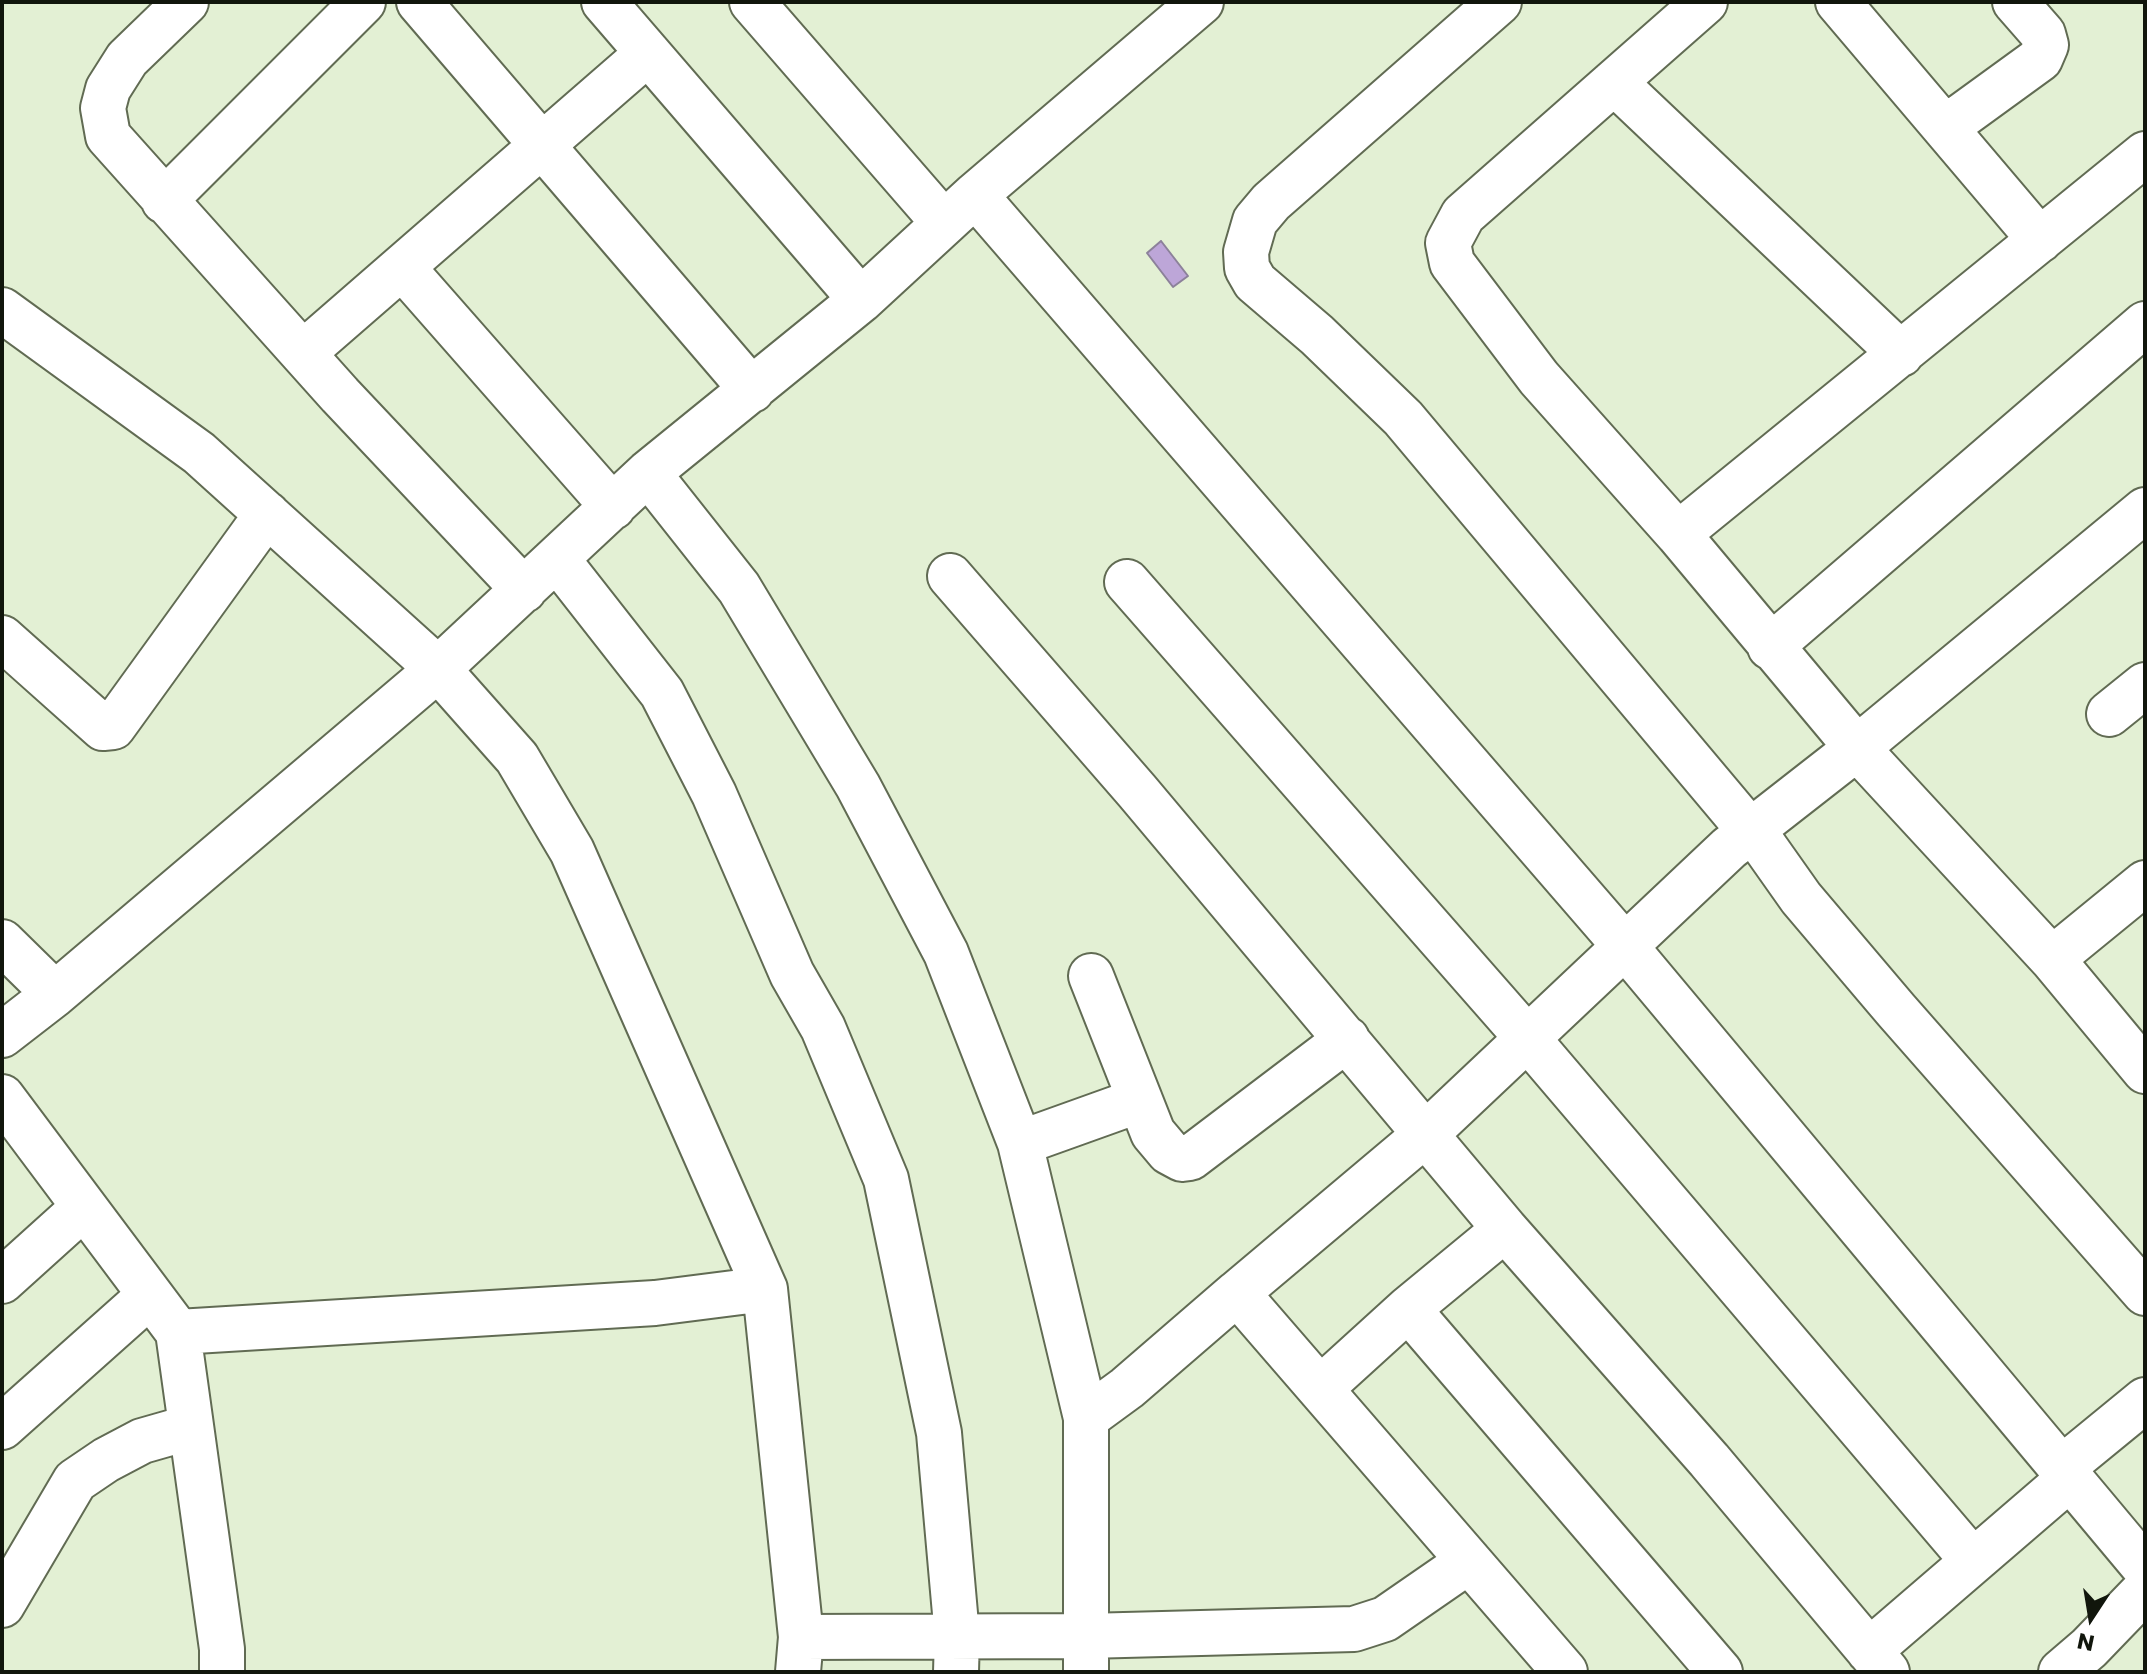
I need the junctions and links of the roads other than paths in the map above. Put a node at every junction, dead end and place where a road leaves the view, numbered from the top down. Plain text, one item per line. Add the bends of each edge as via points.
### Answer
1 (186, 2) edge
2 (363, 2) edge
3 (419, 2) edge
4 (752, 2) edge
5 (1499, 2) edge
6 (1705, 2) edge
7 (1838, 2) edge
8 (2015, 2) edge
9 (609, 4) edge
10 (1193, 4) edge
11 (648, 53) junction
12 (1614, 82) junction
13 (1945, 128) junction
14 (542, 144) junction
15 (2145, 154) edge
16 (164, 201) junction
17 (960, 209) junction
18 (2040, 240) junction
19 (402, 267) junction
20 (861, 300) junction
21 (5, 316) edge
22 (2145, 324) edge
23 (303, 353) junction
24 (1901, 354) junction
25 (752, 390) junction
26 (648, 473) junction
27 (613, 507) junction
28 (2145, 510) edge
29 (267, 514) junction
30 (1678, 534) junction
31 (557, 559) junction
32 (950, 576) dead end
33 (1127, 582) dead end
34 (524, 590) junction
35 (2, 638) edge
36 (1770, 647) junction
37 (438, 669) junction
38 (2145, 685) edge
39 (2109, 714) dead end
40 (1857, 748) junction
41 (1753, 830) junction
42 (2145, 883) edge
43 (2, 942) edge
44 (1624, 945) junction
45 (2052, 959) junction
46 (1091, 976) dead end
47 (55, 994) junction
48 (2, 1035) edge
49 (1347, 1039) junction
50 (1528, 1039) junction
51 (2145, 1071) edge
52 (2, 1097) edge
53 (1140, 1100) junction
54 (1427, 1133) junction
55 (1020, 1143) junction
56 (84, 1207) junction
57 (1505, 1229) junction
58 (2, 1281) edge
59 (765, 1289) junction
60 (1237, 1293) junction
61 (2145, 1293) edge
62 (150, 1295) junction
63 (1408, 1309) junction
64 (178, 1332) junction
65 (1320, 1389) junction
66 (2145, 1400) edge
67 (1086, 1418) junction
68 (2, 1427) edge
69 (191, 1427) junction
70 (2066, 1473) junction
71 (1469, 1561) junction
72 (1973, 1561) junction
73 (2145, 1568) edge
74 (2145, 1590) edge
75 (2, 1605) edge
76 (799, 1654) edge
77 (956, 1654) edge
78 (1086, 1654) edge
79 (216, 1664) edge
80 (1875, 1664) edge
81 (1565, 1672) edge
82 (1720, 1672) edge
83 (2061, 1672) edge

1 - 16 street via 127,59 103,108 108,136
2 - 16 street
3 - 14 street
4 - 17 street
5 - 41 street via 1271,202 1255,221 1247,268 1255,282 1403,418
6 - 12 street
7 - 13 street
8 - 13 street via 2043,34 2046,45 2040,59
9 - 11 street
10 - 17 street
11 - 14 street
11 - 20 street
12 - 24 street
12 - 30 street via 1463,215 1448,243 1452,263 1539,378
13 - 18 street
14 - 19 street
14 - 25 street
15 - 18 street
16 - 23 street
17 - 20 street
17 - 44 street
18 - 24 street
19 - 23 street
19 - 27 street
20 - 25 street
21 - 29 street via 199,453
22 - 36 street
23 - 34 street
24 - 30 street
25 - 26 street
26 - 27 street
26 - 55 street via 739,588 858,786 946,953
27 - 31 street
28 - 40 street
29 - 35 street via 113,727 103,728
29 - 37 street
30 - 36 street
31 - 34 street
31 - 77 street via 662,693 714,794 792,974 823,1028 886,1179 939,1433
32 - 49 street
33 - 50 street
34 - 37 street
36 - 40 street
37 - 47 street
37 - 59 street via 517,758 572,851
38 - 39 street
40 - 41 street
40 - 45 street
41 - 44 street
41 - 61 street via 1801,898
42 - 45 street
43 - 47 street
44 - 50 street
44 - 70 street
45 - 51 street
46 - 53 street
47 - 48 street
49 - 53 street via 1190,1158 1169,1152 1153,1133
49 - 54 street
50 - 54 street
50 - 72 street
52 - 56 street
53 - 55 street
54 - 57 street
54 - 60 street
55 - 67 street
56 - 58 street
56 - 62 street
57 - 63 street
57 - 80 street via 1709,1460
59 - 64 street via 655,1303
59 - 76 street
60 - 65 street
60 - 67 street
62 - 64 street
62 - 68 street
63 - 65 street
63 - 82 street
64 - 69 street
65 - 71 street
66 - 70 street
67 - 78 street
69 - 75 street via 142,1441 75,1481
69 - 79 street
70 - 72 street
70 - 73 street
71 - 78 street via 1385,1619 1354,1629
71 - 81 street
72 - 80 street
74 - 83 street
76 - 77 street
77 - 78 street

